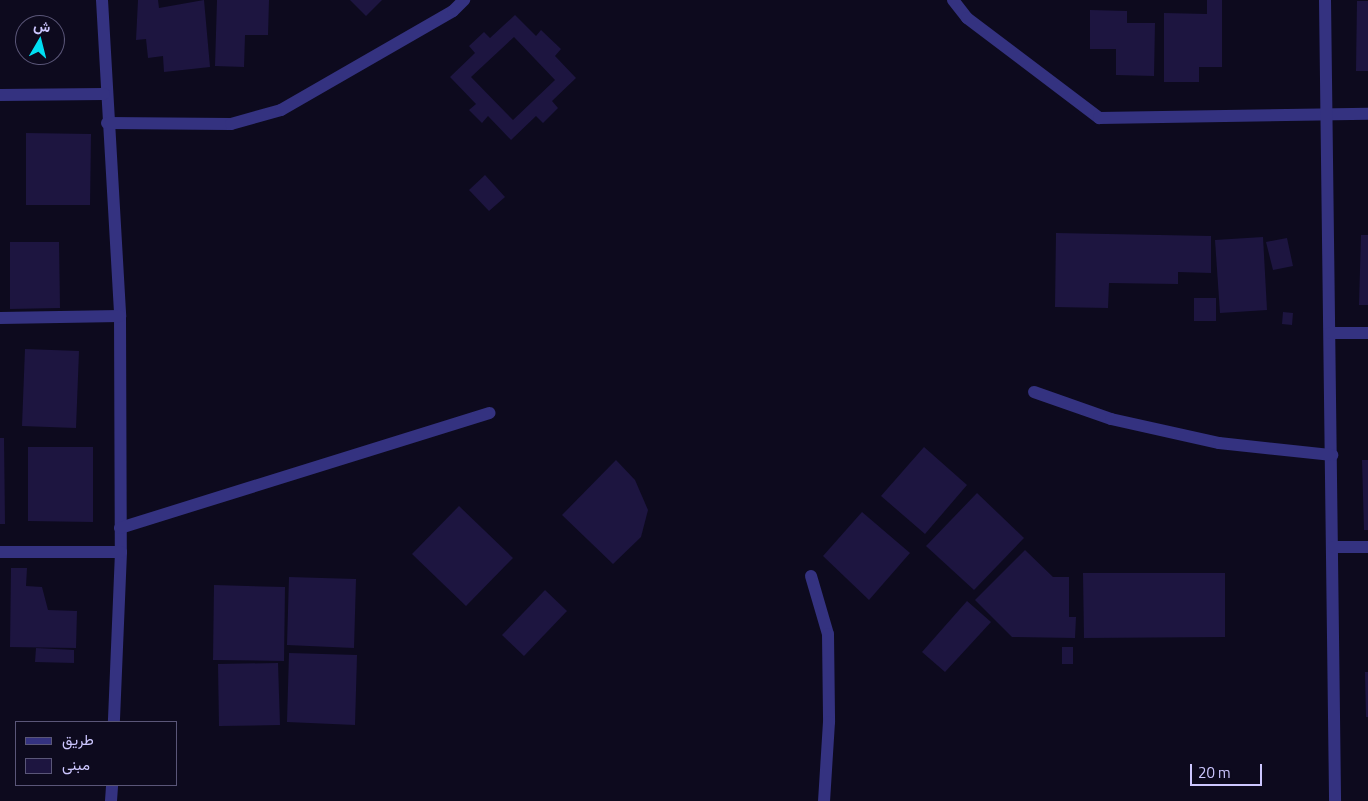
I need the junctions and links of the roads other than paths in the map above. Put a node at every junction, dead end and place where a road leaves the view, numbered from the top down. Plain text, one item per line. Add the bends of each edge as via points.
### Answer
1 (102, 0) edge
2 (464, 0) edge
3 (953, 0) edge
4 (1325, 0) edge
5 (104, 94) junction
6 (0, 95) edge
7 (1326, 112) junction
8 (1368, 114) edge
9 (107, 123) junction
10 (120, 316) junction
11 (0, 318) edge
12 (1330, 333) junction
13 (1368, 333) edge
14 (1034, 392) dead end
15 (489, 413) dead end
16 (1332, 455) junction
17 (120, 528) junction
18 (1333, 547) junction
19 (1368, 548) edge
20 (0, 552) edge
21 (120, 552) junction
22 (811, 576) dead end
23 (114, 721) edge
24 (112, 786) edge
25 (111, 801) edge
26 (824, 801) edge
27 (1335, 801) edge

1 - 5 street
2 - 9 street via 453,11 281,110 231,124
3 - 7 street via 968,18 1099,118 1124,121
4 - 7 street
5 - 6 street
5 - 9 street
7 - 8 street
7 - 12 street
9 - 10 street
10 - 11 street
10 - 17 street
12 - 13 street
12 - 16 street
14 - 16 street via 1111,419 1219,443
15 - 17 street
16 - 18 street
17 - 21 street
18 - 19 street
18 - 27 street
20 - 21 street
21 - 23 street
22 - 26 street via 828,634 830,722
24 - 25 street

